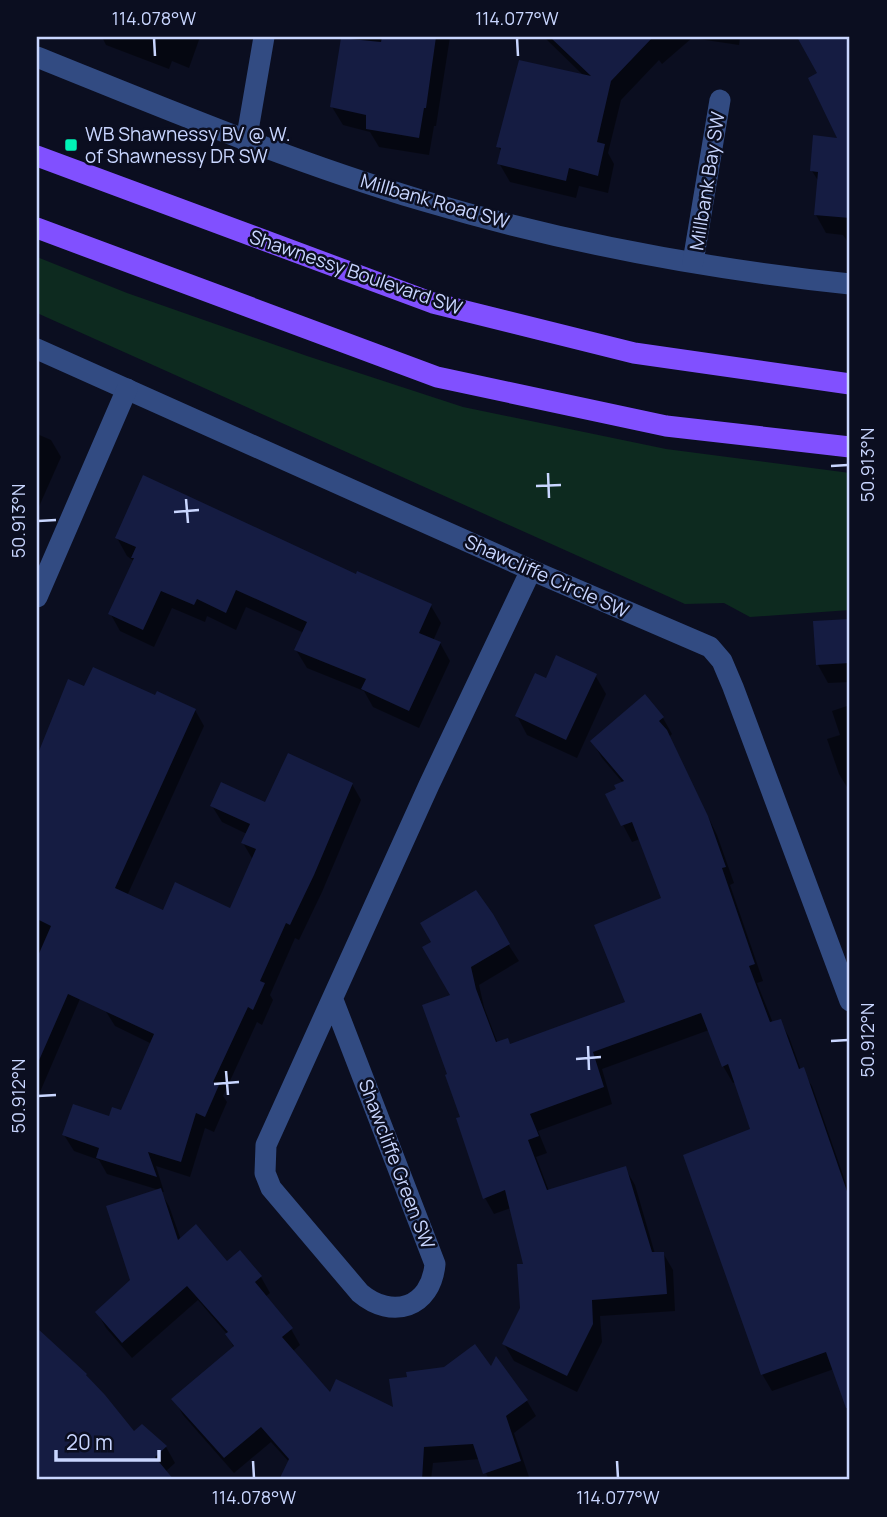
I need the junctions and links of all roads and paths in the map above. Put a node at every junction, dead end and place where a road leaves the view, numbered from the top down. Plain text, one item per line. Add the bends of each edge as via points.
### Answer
1 (264, 37) edge
2 (37, 57) edge
3 (720, 100) dead end
4 (246, 142) junction
5 (37, 156) edge
6 (37, 228) edge
7 (694, 262) junction
8 (850, 284) edge
9 (37, 348) edge
10 (850, 384) edge
11 (127, 388) junction
12 (850, 447) edge
13 (531, 570) junction
14 (37, 597) edge
15 (333, 1000) junction
16 (850, 1001) edge

1 - 4 street
2 - 4 street, Millbank Road SW
3 - 7 street, Millbank Bay SW
4 - 7 street, Millbank Road SW via 424,201
5 - 10 main road, Shawnessy Boulevard SW via 433,303 634,353
6 - 12 main road via 437,377 666,426
7 - 8 street, Millbank Road SW
9 - 11 street, Shawcliffe Circle SW
11 - 13 street, Shawcliffe Circle SW
11 - 14 street
13 - 15 street, Shawcliffe Green SW
13 - 16 street, Shawcliffe Circle SW via 710,647 722,661
15 - 15 street, Shawcliffe Green SW via 266,1145 265,1172 271,1188 360,1293 371,1303 400,1308 423,1296 435,1264

